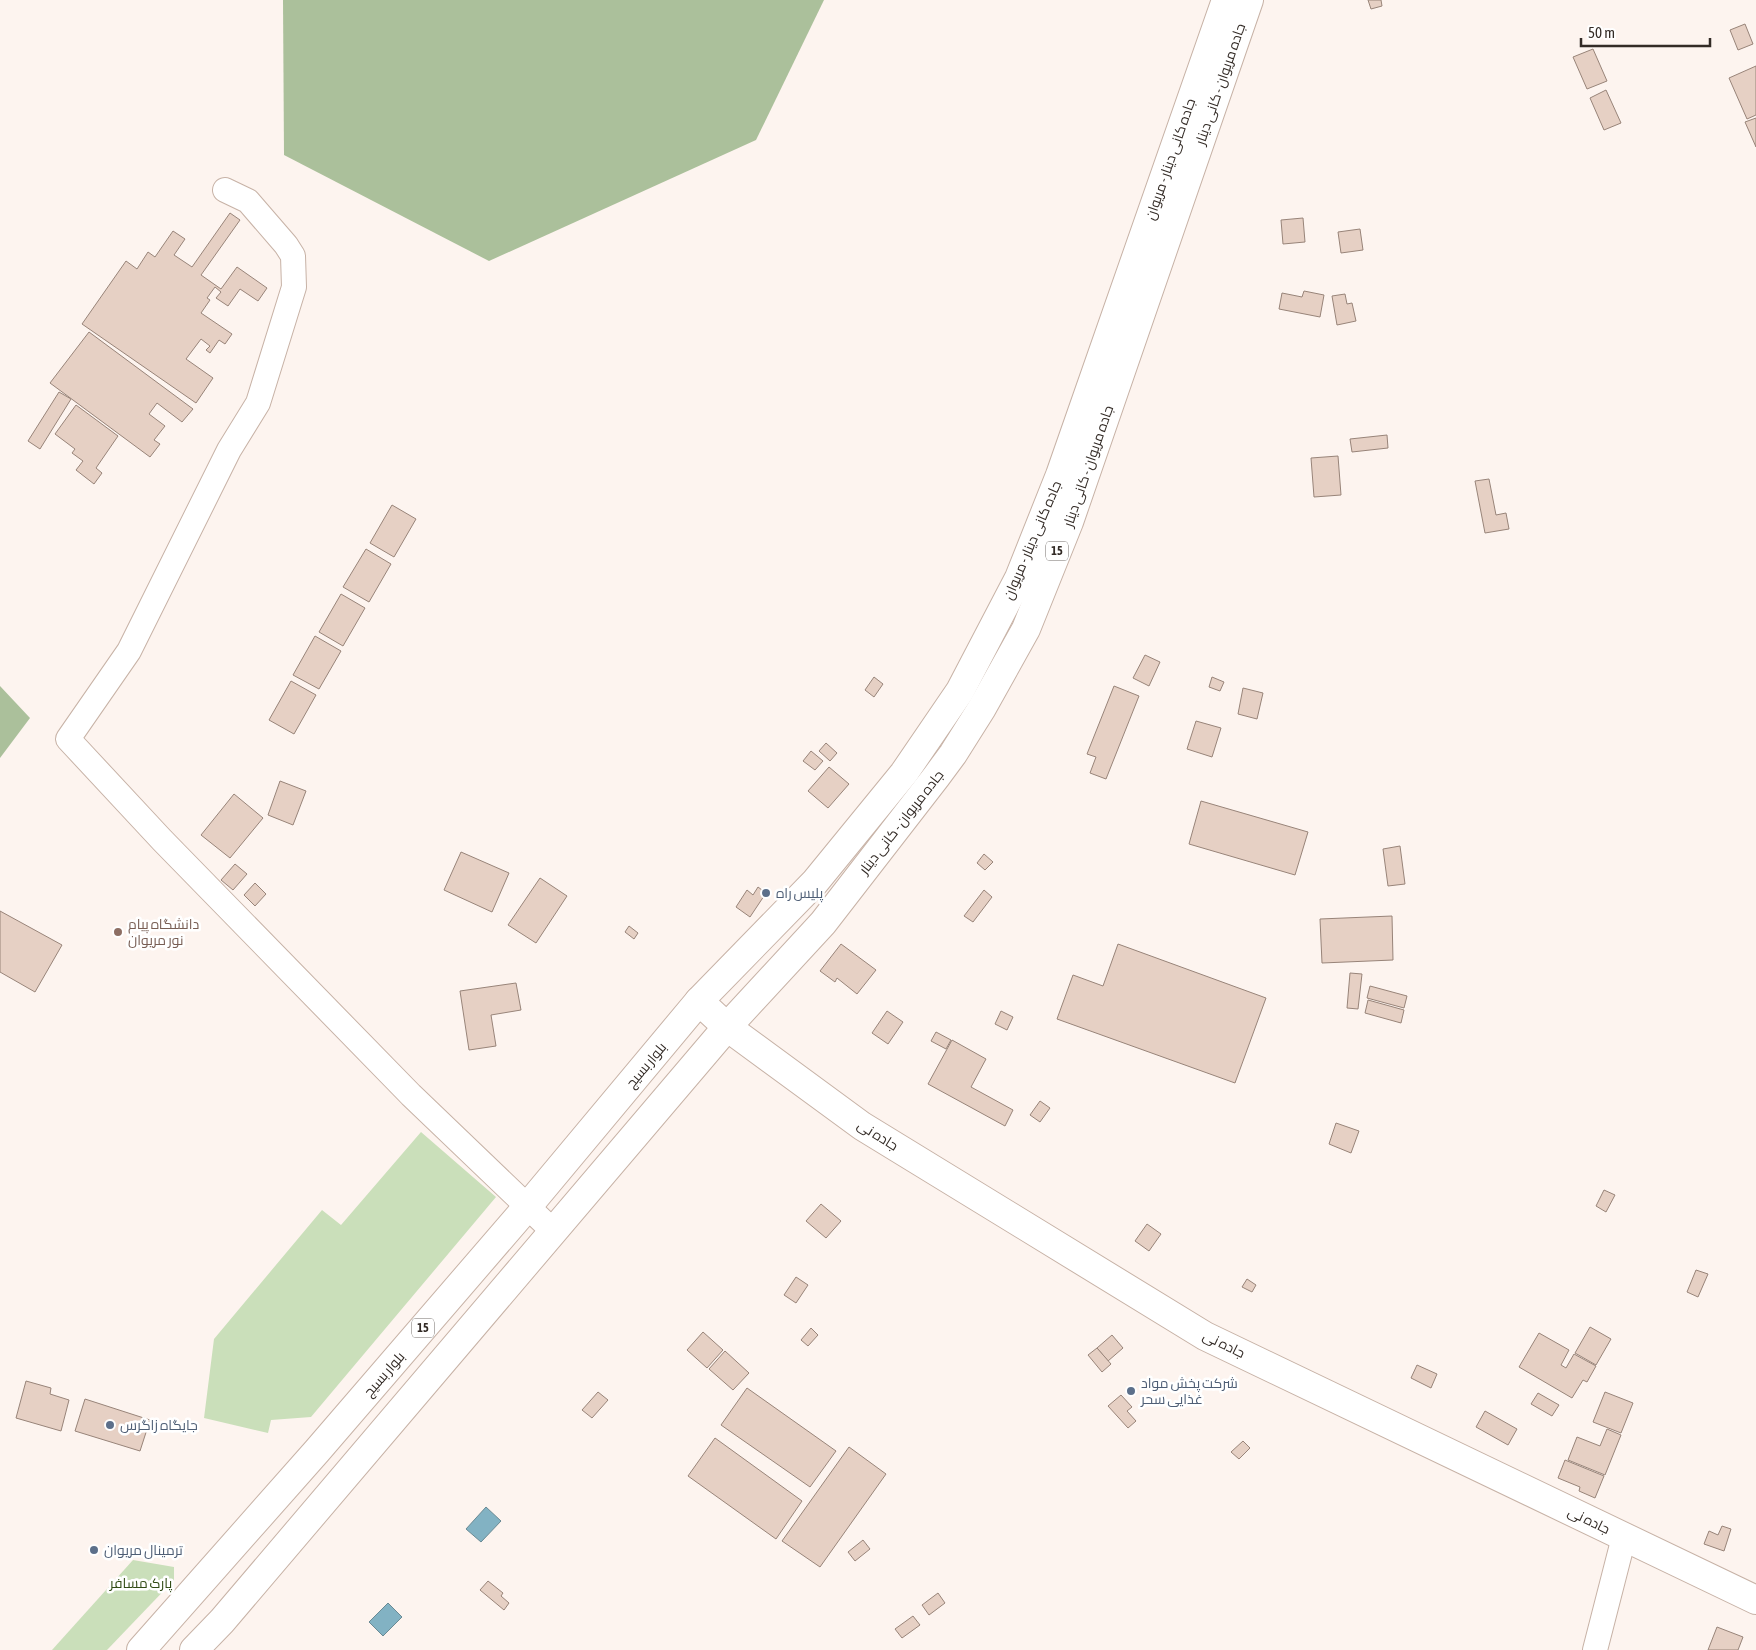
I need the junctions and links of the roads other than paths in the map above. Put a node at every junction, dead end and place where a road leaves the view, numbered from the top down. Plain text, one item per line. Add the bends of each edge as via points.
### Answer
1 (1226, 0) edge
2 (1249, 0) edge
3 (225, 190) dead end
4 (699, 1001) junction
5 (728, 1027) junction
6 (528, 1206) junction
7 (554, 1232) junction
8 (1624, 1537) junction
9 (1756, 1600) edge
10 (141, 1650) edge
11 (194, 1650) edge
12 (1595, 1650) edge

1 - 4 main road, جاده کانی دینار - مریوان / 15 via 1060,475 1019,578 960,691 904,773 815,882
2 - 5 main road, جاده مریوان - کانی دینار / 15 via 1069,522 1026,629 982,708 936,777 823,923
3 - 6 street via 248,201 286,246 292,256 292,295 258,403 229,450 129,651 68,738 162,840 411,1095
4 - 5 main road, جاده نی
4 - 6 main road, بلوار بسیج / 15
5 - 7 main road, 15
5 - 8 main road, جاده نی via 862,1126 1205,1336
6 - 7 street
6 - 10 main road, بلوار بسیج / 15
7 - 11 main road, 15
8 - 9 main road, جاده نی
8 - 12 street

